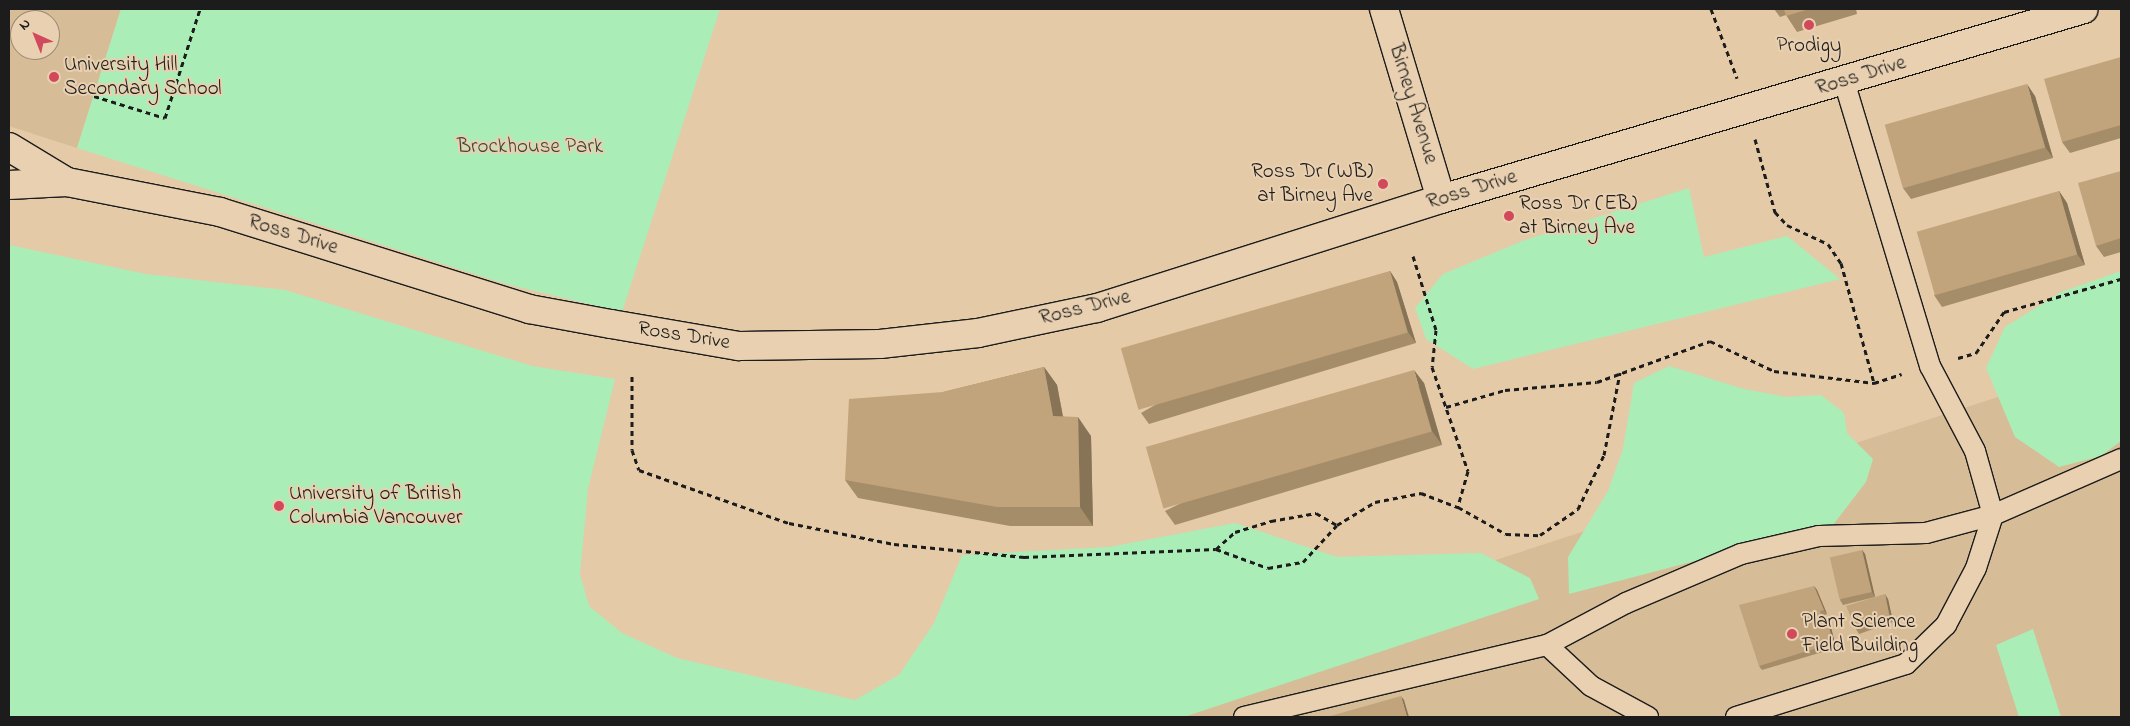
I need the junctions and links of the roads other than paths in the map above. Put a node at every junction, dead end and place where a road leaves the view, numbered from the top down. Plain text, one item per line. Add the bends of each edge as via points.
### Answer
1 (1384, 9) edge
2 (2084, 9) edge
3 (1844, 81) junction
4 (9, 147) edge
5 (67, 182) junction
6 (9, 185) edge
7 (1441, 199) junction
8 (2121, 459) edge
9 (1993, 515) junction
10 (1547, 645) junction
11 (1244, 717) edge
12 (1648, 717) edge
13 (1736, 717) edge

1 - 7 street, Birney Avenue
2 - 3 street, Ross Drive
3 - 7 street, Ross Drive
3 - 9 lane via 1930,366 1976,451
4 - 5 street, Ross Drive
5 - 6 street, Ross Drive
5 - 7 street, Ross Drive via 220,212 529,309 740,346 880,344 978,333 1087,310
8 - 9 lane
9 - 10 lane via 1926,533 1819,536 1741,554 1626,603
9 - 13 lane via 1976,568 1946,625 1906,664
10 - 11 lane
10 - 12 lane via 1592,686

